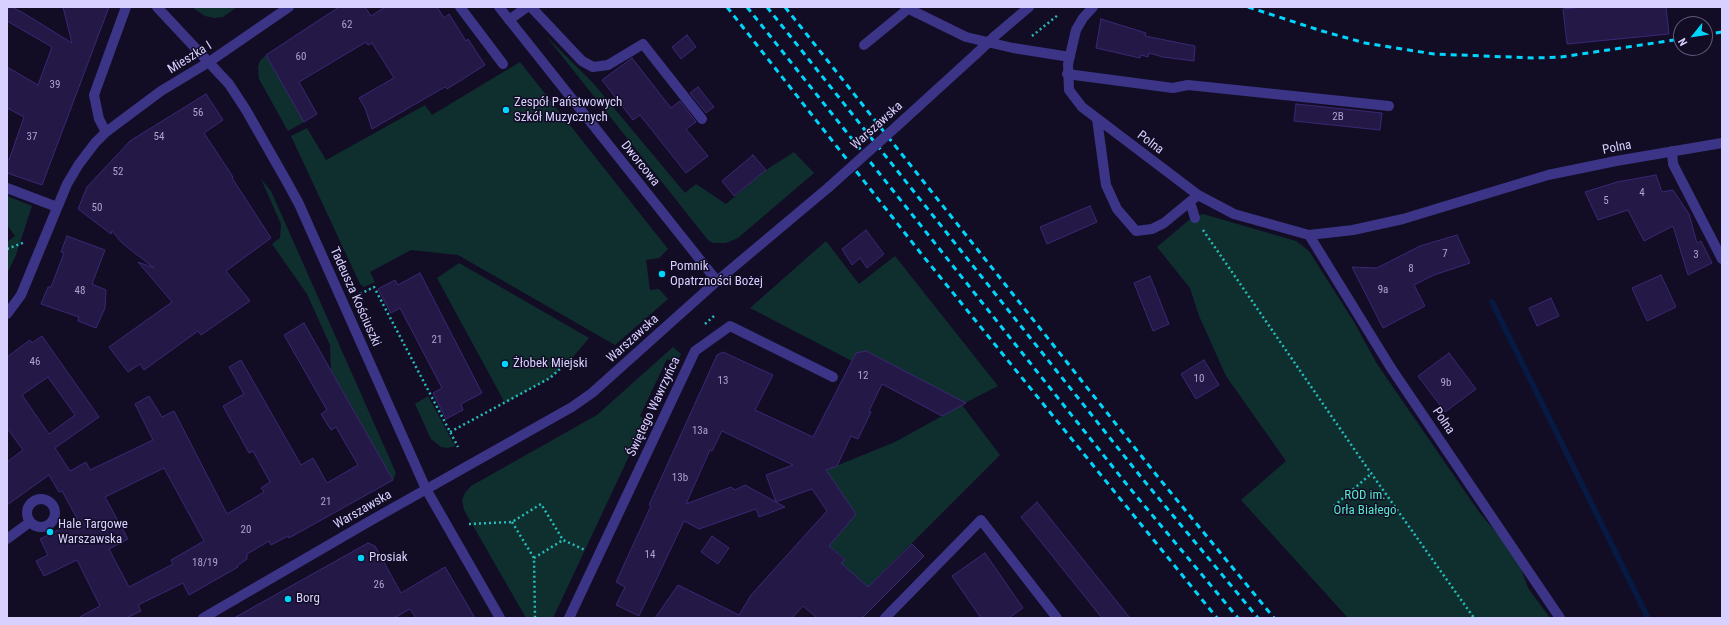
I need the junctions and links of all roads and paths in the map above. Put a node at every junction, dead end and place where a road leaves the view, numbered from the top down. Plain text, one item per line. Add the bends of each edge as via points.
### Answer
1 (126, 7) edge
2 (157, 7) edge
3 (289, 7) edge
4 (460, 7) edge
5 (498, 7) edge
6 (527, 7) edge
7 (531, 7) edge
8 (1029, 7) edge
9 (1093, 7) edge
10 (912, 9) edge
11 (1058, 15) dead end
12 (509, 20) junction
13 (1032, 36) dead end
14 (864, 45) dead end
15 (1070, 57) junction
16 (209, 62) junction
17 (503, 64) dead end
18 (1067, 74) junction
19 (1389, 106) dead end
20 (702, 119) dead end
21 (1097, 119) junction
22 (106, 132) junction
23 (1722, 143) edge
24 (1672, 151) junction
25 (7, 188) edge
26 (1194, 198) junction
27 (57, 207) junction
28 (1195, 218) joint
29 (1309, 235) junction
30 (25, 242) dead end
31 (7, 249) edge
32 (1722, 259) edge
33 (717, 282) junction
34 (360, 294) dead end
35 (7, 314) edge
36 (573, 357) dead end
37 (833, 377) dead end
38 (450, 432) junction
39 (458, 447) dead end
40 (1372, 474) junction
41 (426, 489) junction
42 (1334, 506) dead end
43 (30, 522) dead end
44 (512, 522) junction
45 (469, 524) dead end
46 (7, 540) edge
47 (564, 540) junction
48 (585, 550) dead end
49 (534, 558) junction
50 (203, 618) edge
51 (500, 618) edge
52 (535, 618) edge
53 (569, 618) edge
54 (886, 618) edge
55 (1058, 618) edge
56 (1474, 618) edge
57 (1560, 618) edge

1 - 22 street via 94,94 99,119
2 - 16 street, Tadeusza Kościuszki
3 - 16 street, Mieszka I
4 - 17 street
5 - 12 street, Dworcowa
6 - 12 street
7 - 20 street via 582,60 593,67 608,65 643,44
8 - 33 street, Warszawska, bridge via 829,187
9 - 15 street, Polna via 1076,30
10 - 14 street
10 - 15 street via 966,37
11 - 13 path
12 - 33 street, Dworcowa
15 - 18 street, Polna
16 - 22 street, Mieszka I via 161,91
16 - 41 street, Tadeusza Kościuszki via 229,84 246,110 299,204
18 - 19 street via 1172,88 1188,85
18 - 21 street, Polna via 1073,98
21 - 26 street, Polna
21 - 26 street via 1106,185 1118,209 1136,231 1152,229 1164,223
22 - 27 street, Mieszka I via 79,164
23 - 24 street, Polna
24 - 29 street, Polna via 1548,175 1403,219 1353,230
24 - 32 street via 1673,164
25 - 27 street
26 - 28 street
26 - 29 street, Polna via 1234,214
27 - 35 street, Mieszka I via 21,295
28 - 40 path
29 - 57 street, Polna via 1391,368
30 - 31 path
33 - 41 street, Warszawska via 592,393 572,407
34 - 38 path via 374,287
36 - 38 path via 550,378
37 - 53 street, Świętego Wawrzyńca via 730,326 695,351
38 - 39 path
40 - 42 path
40 - 56 path
41 - 50 street, Warszawska
41 - 51 street, Tadeusza Kościuszki
43 - 46 street
44 - 45 path
44 - 47 path via 541,504
44 - 49 path
47 - 48 path
47 - 49 path
49 - 52 path
54 - 55 street via 981,520

